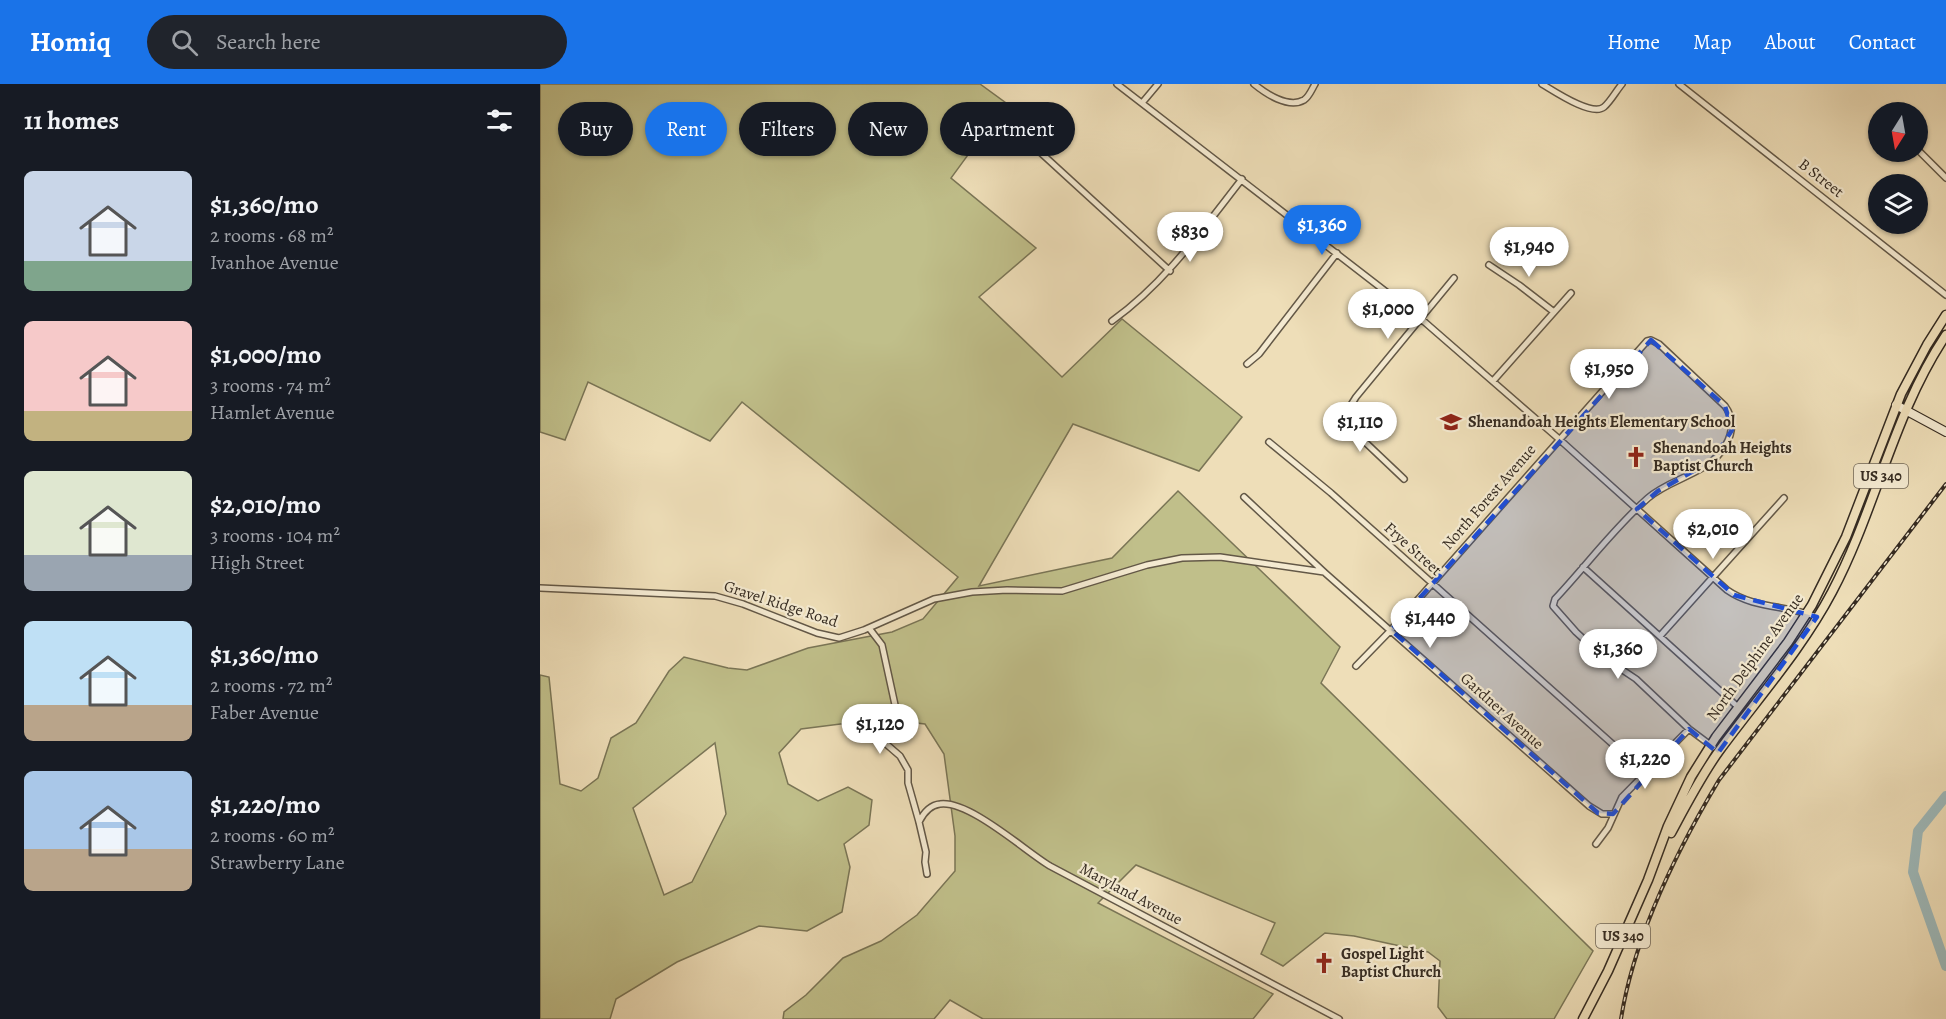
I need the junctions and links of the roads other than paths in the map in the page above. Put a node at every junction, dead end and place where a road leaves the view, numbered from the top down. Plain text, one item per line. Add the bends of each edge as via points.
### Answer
1 (1117, 84) edge
2 (1158, 84) edge
3 (1254, 84) edge
4 (1315, 84) edge
5 (1542, 84) edge
6 (1622, 84) edge
7 (1679, 84) edge
8 (1142, 103) junction
9 (1044, 156) edge
10 (1928, 160) edge
11 (1946, 178) edge
12 (1242, 179) junction
13 (1337, 253) junction
14 (1489, 265) dead end
15 (1170, 271) junction
16 (1454, 278) dead end
17 (1571, 293) dead end
18 (1946, 295) edge
19 (1554, 312) junction
20 (1946, 315) edge
21 (1420, 318) junction
22 (1112, 321) dead end
23 (1946, 335) edge
24 (1246, 364) dead end
25 (1493, 381) junction
26 (1896, 405) junction
27 (1906, 410) junction
28 (1946, 432) edge
29 (1559, 439) junction
30 (1269, 442) dead end
31 (1404, 479) dead end
32 (1244, 497) dead end
33 (1784, 498) dead end
34 (1637, 509) junction
35 (1583, 567) junction
36 (1324, 572) junction
37 (1713, 578) junction
38 (1432, 584) junction
39 (540, 588) edge
40 (1807, 613) junction
41 (1817, 617) junction
42 (869, 628) junction
43 (1391, 630) junction
44 (1660, 636) junction
45 (1356, 666) dead end
46 (1738, 707) junction
47 (1689, 729) junction
48 (1711, 745) junction
49 (1718, 753) junction
50 (1645, 773) junction
51 (1613, 814) junction
52 (919, 822) junction
53 (1596, 844) dead end
54 (1660, 851) junction
55 (927, 874) dead end
56 (1339, 1019) edge
57 (1583, 1019) edge

1 - 8 street
2 - 8 street
3 - 4 street via 1267,94 1296,102 1306,98
5 - 6 street via 1588,108 1601,109
7 - 18 street, B Street
8 - 12 street
9 - 15 street
10 - 11 street
12 - 13 street
12 - 15 street
13 - 21 street
13 - 24 street via 1259,354
14 - 19 street
15 - 22 street
16 - 21 street
17 - 19 street
19 - 25 street
20 - 26 main road, North Delphine Avenue / US 340
21 - 25 street
21 - 31 street via 1344,416 1346,424
23 - 27 main road, North Delphine Avenue / US 340
25 - 29 street
26 - 27 street
26 - 40 main road, North Delphine Avenue / US 340 via 1846,537
27 - 28 street
27 - 41 main road, North Delphine Avenue / US 340 via 1858,536
29 - 34 street
29 - 34 street, North Forest Avenue via 1649,340 1659,344 1729,411 1732,430 1717,457 1658,491
29 - 38 street, North Forest Avenue
30 - 38 street, Frye Street
32 - 36 street, Gardner Avenue
33 - 37 street
34 - 35 street
34 - 37 street
35 - 44 street
35 - 47 street via 1555,599 1554,609 1603,657 1636,680
36 - 42 street, Gravel Ridge Road via 1249,560 1169,560 1062,591 972,592 934,599
36 - 43 street, Gardner Avenue
37 - 40 street via 1744,600
37 - 44 street
38 - 43 street, North Forest Avenue
38 - 50 street, Frye Street
39 - 42 street, Gravel Ridge Road via 715,596 839,638
40 - 41 street
40 - 46 main road, North Delphine Avenue / US 340
41 - 49 main road, North Delphine Avenue / US 340
42 - 52 street via 882,645 897,714 885,743 908,770
43 - 45 street, North Forest Avenue
43 - 51 street, Gardner Avenue via 1589,806 1602,814
44 - 46 street
46 - 48 main road, North Delphine Avenue / US 340
47 - 48 street
47 - 50 street
48 - 49 street
48 - 54 main road, North Delphine Avenue / US 340 via 1680,798
49 - 54 main road, North Delphine Avenue / US 340
50 - 51 street via 1622,797
51 - 53 street
52 - 55 street
52 - 56 street, Maryland Avenue via 926,811 939,804 964,809 1050,866
54 - 57 main road, North Delphine Avenue / US 340

